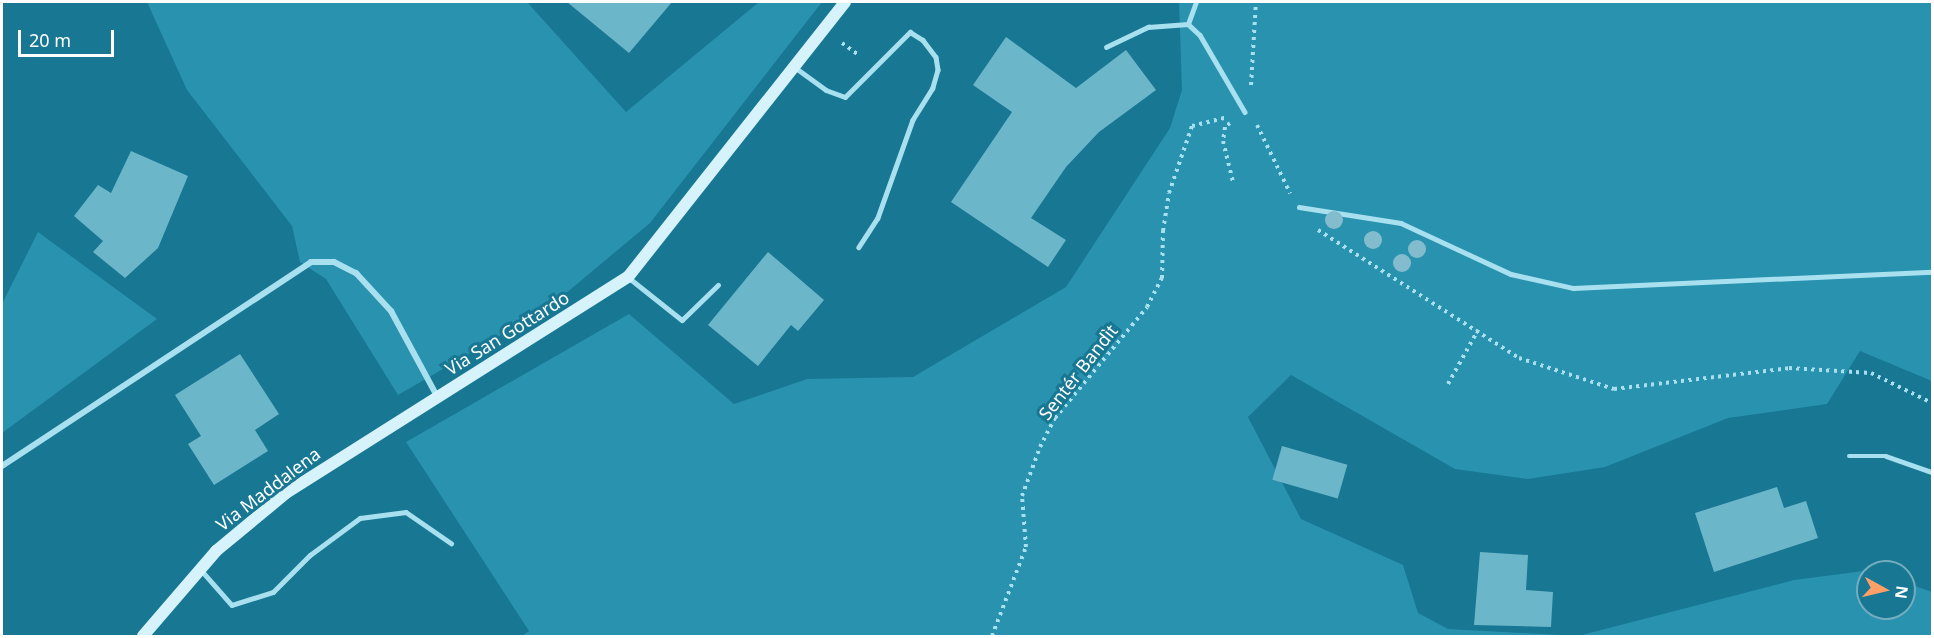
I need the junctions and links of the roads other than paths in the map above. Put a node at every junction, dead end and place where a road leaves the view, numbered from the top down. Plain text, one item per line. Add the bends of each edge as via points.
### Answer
1 (845, 2) edge
2 (1196, 2) edge
3 (1188, 24) junction
4 (1106, 47) dead end
5 (794, 66) junction
6 (1245, 112) road end
7 (1299, 207) road end
8 (859, 247) dead end
9 (1932, 272) edge
10 (628, 277) junction
11 (718, 285) dead end
12 (438, 398) junction
13 (1849, 456) dead end
14 (2, 466) edge
15 (1932, 472) edge
16 (451, 543) dead end
17 (200, 569) junction
18 (143, 636) edge

1 - 5 street, Via San Gottardo
2 - 3 lane
3 - 4 lane via 1148,27
3 - 6 lane via 1200,35
5 - 8 lane via 826,90 845,97 910,32 923,40 936,57 938,70 933,88 913,120 878,218
5 - 10 street, Via San Gottardo
7 - 9 lane via 1401,223 1511,274 1573,288
10 - 11 lane via 682,320
10 - 12 street, Via San Gottardo
12 - 14 street, Via San Gottardo via 392,311 356,273 334,262 311,262
12 - 17 street, Via Maddalena via 286,493
13 - 15 lane via 1886,456
16 - 17 lane via 405,512 360,518 310,555 273,592 232,605
17 - 18 street, Via Maddalena

